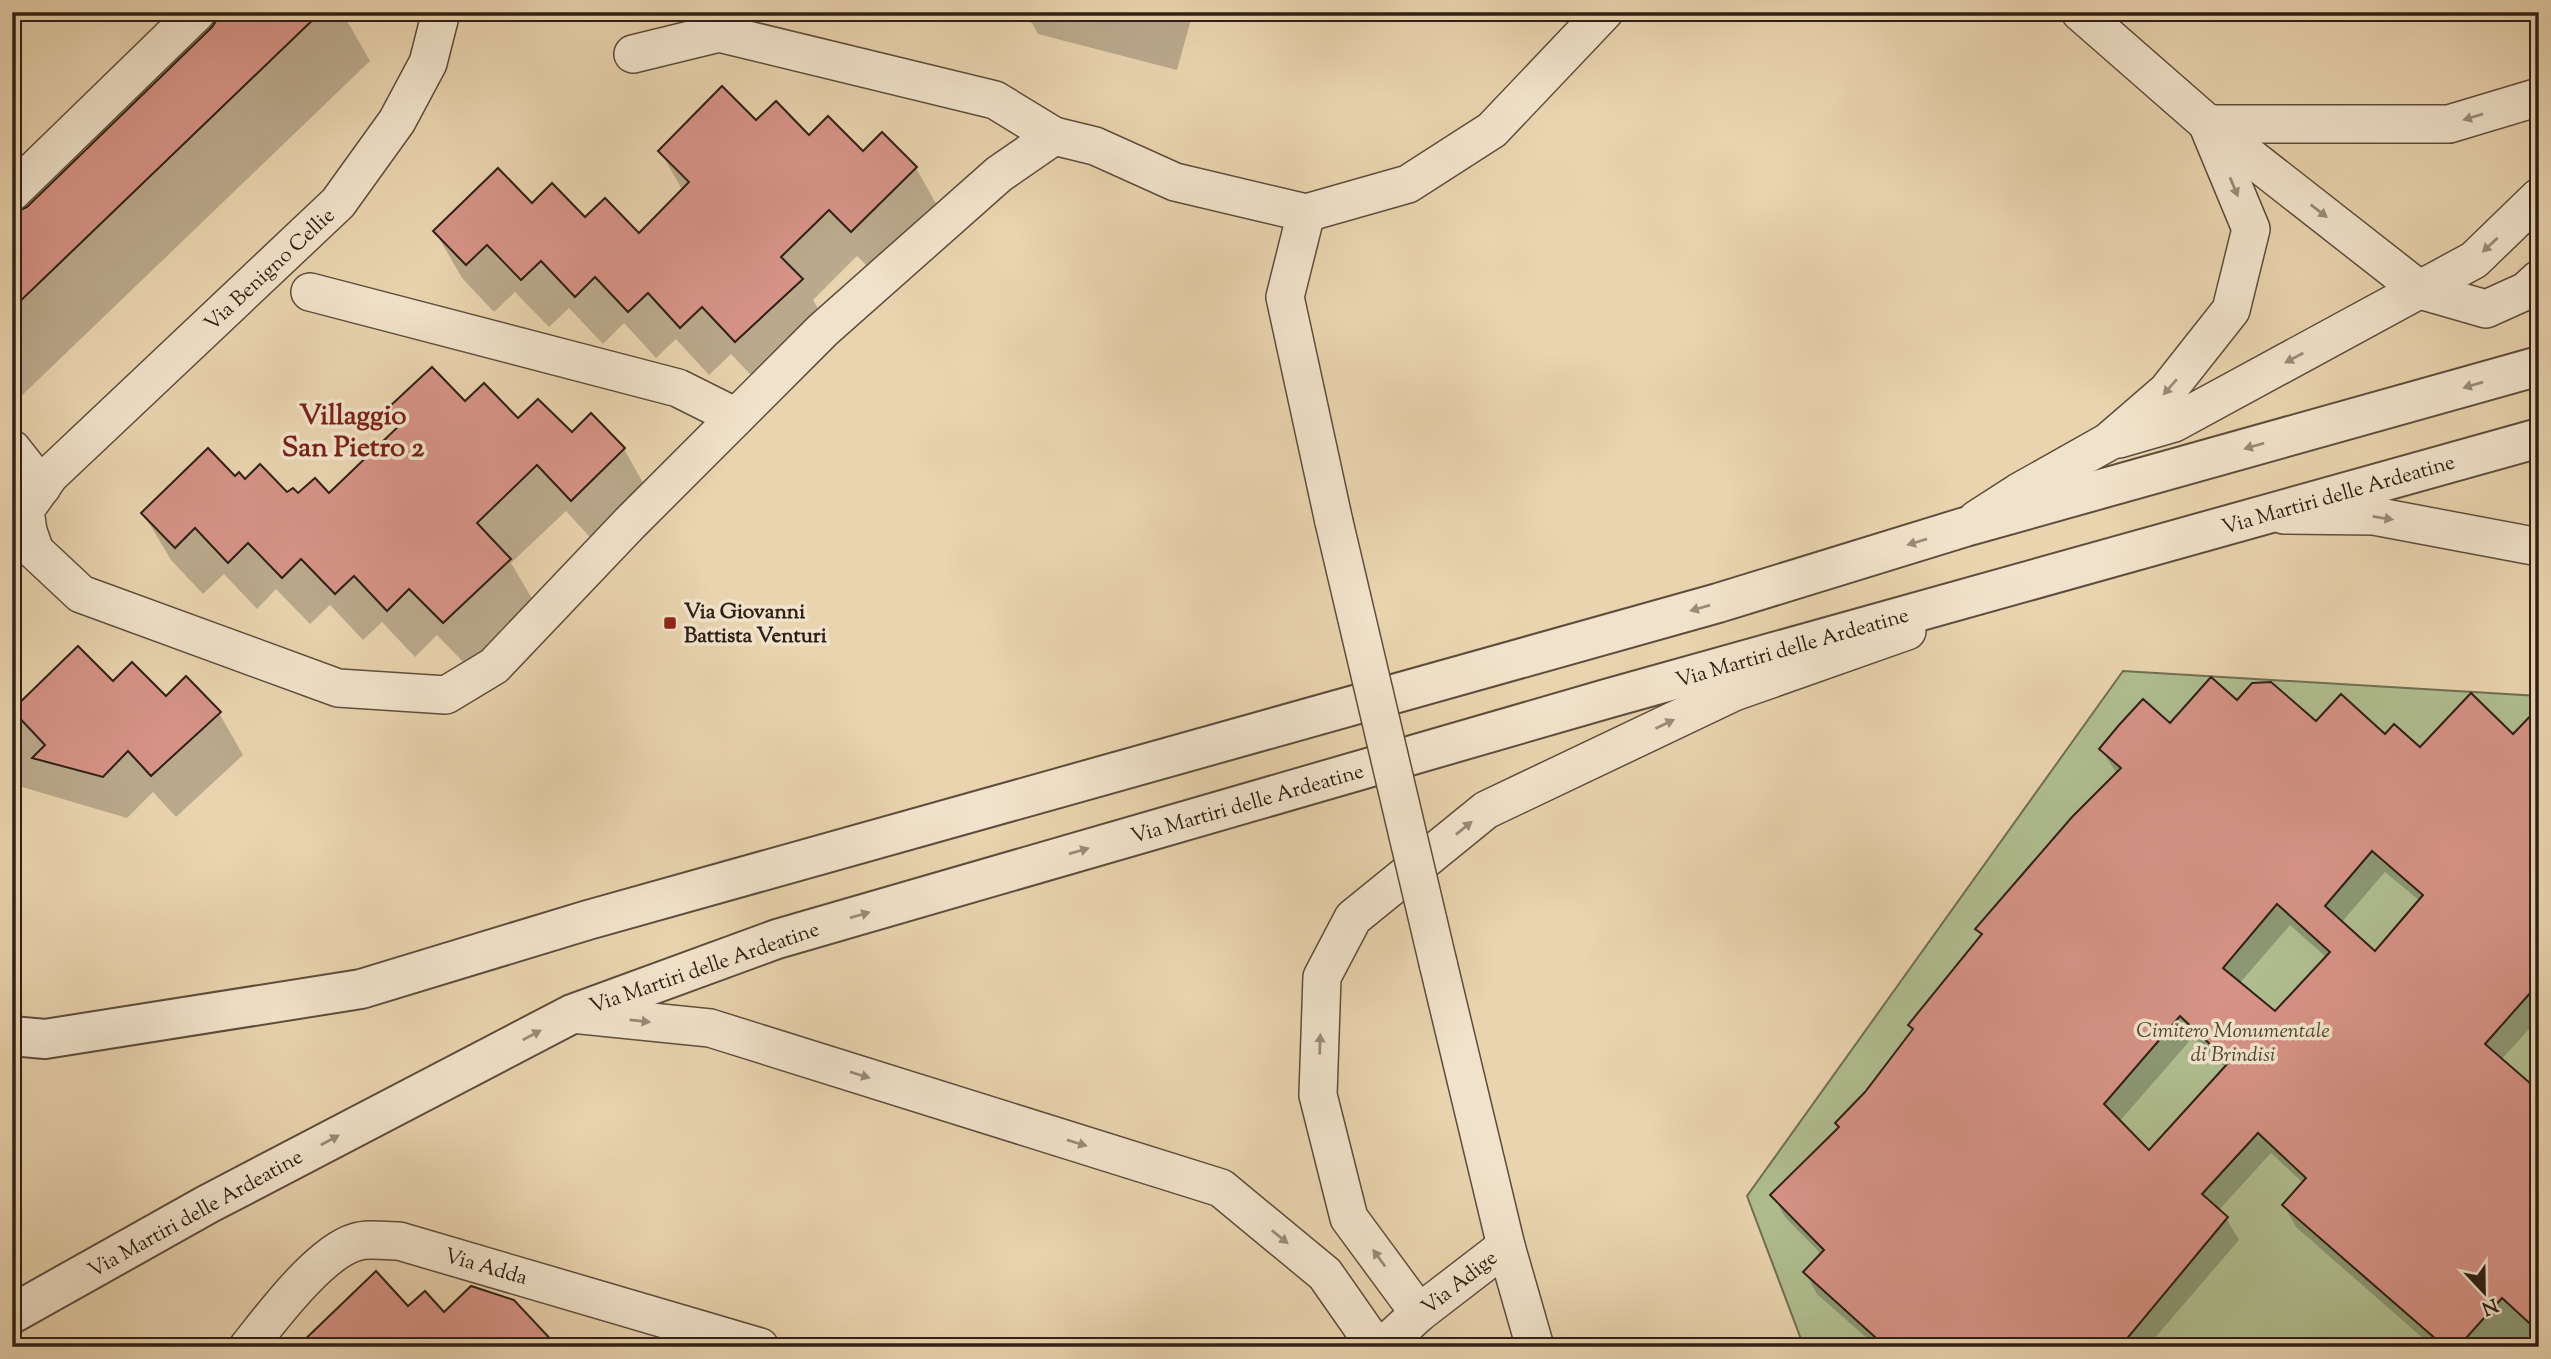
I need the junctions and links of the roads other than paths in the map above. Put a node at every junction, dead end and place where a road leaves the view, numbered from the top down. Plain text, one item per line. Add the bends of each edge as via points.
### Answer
1 (197, 12) edge
2 (441, 12) edge
3 (1604, 12) edge
4 (2080, 12) edge
5 (633, 54) dead end
6 (2539, 97) edge
7 (2207, 124) junction
8 (1054, 136) junction
9 (12, 192) edge
10 (2539, 197) edge
11 (1306, 213) junction
12 (2539, 279) edge
13 (2420, 290) junction
14 (310, 292) dead end
15 (2539, 366) edge
16 (736, 417) junction
17 (2539, 438) edge
18 (2108, 442) junction
19 (12, 449) edge
20 (42, 487) junction
21 (2266, 514) junction
22 (1965, 527) junction
23 (2539, 547) edge
24 (2002, 587) junction
25 (572, 1013) junction
26 (12, 1036) edge
27 (1506, 1246) junction
28 (1419, 1313) junction
29 (12, 1314) edge
30 (248, 1347) edge
31 (760, 1347) edge
32 (1376, 1347) edge
33 (1382, 1347) edge
34 (1535, 1347) edge

1 - 9 street
2 - 20 street, Via Benigno Cellie via 428,63 397,121 338,203
3 - 11 street via 1492,130 1408,184
4 - 7 street
5 - 8 street via 719,33 995,100
6 -> 7 street via 2449,124
7 -> 13 street
7 -> 18 street via 2252,229 2231,310 2167,391
8 - 11 street via 1094,146 1175,181
8 - 16 street via 999,174 823,330
10 -> 13 street via 2474,260
11 - 27 street, bridge via 1285,297
12 - 13 street via 2526,291 2486,309
13 -> 18 street via 2174,423
14 - 16 street via 678,388
15 -> 22 street
16 - 20 street, Via Benigno Cellie via 494,666 446,695 338,688 81,594 35,551 27,531 25,510
17 - 21 street, Via Martiri delle Ardeatine
18 - 22 street
19 - 20 street
21 -> 23 street via 2374,516
21 - 24 street, Via Martiri delle Ardeatine
22 -> 26 street via 1718,603 588,920 361,989 45,1039
25 -> 24 street, Via Martiri delle Ardeatine via 777,939
28 -> 24 street via 1349,1218 1318,1095 1322,977 1353,918 1486,810 1734,692 1910,631
29 -> 25 street, Via Martiri delle Ardeatine via 208,1204
25 -> 32 street via 710,1028 1221,1188 1325,1274
27 - 28 street, Via Adige
27 - 34 street
28 - 33 street, Via Adige
30 - 31 street, Via Adda via 288,1296 323,1263 356,1242 399,1241

